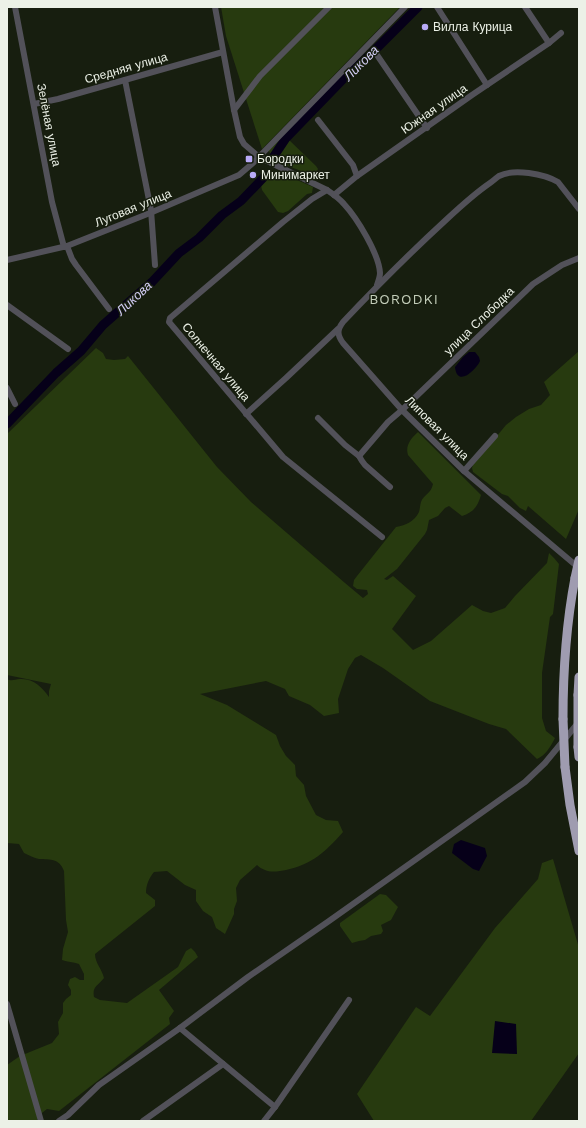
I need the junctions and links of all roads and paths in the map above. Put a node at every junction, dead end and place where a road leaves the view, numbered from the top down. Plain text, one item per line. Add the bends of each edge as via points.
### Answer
1 (15, 7) edge
2 (215, 7) edge
3 (329, 7) edge
4 (405, 7) edge
5 (437, 7) edge
6 (525, 7) edge
7 (561, 33) dead end
8 (549, 43) junction
9 (223, 52) junction
10 (377, 55) dead end
11 (126, 80) junction
12 (487, 85) junction
13 (34, 104) junction
14 (234, 110) junction
15 (318, 120) dead end
16 (427, 128) junction
17 (259, 157) junction
18 (358, 176) junction
19 (331, 193) junction
20 (579, 209) edge
21 (150, 213) junction
22 (66, 247) junction
23 (579, 258) edge
24 (7, 260) edge
25 (155, 265) dead end
26 (376, 287) junction
27 (7, 305) edge
28 (109, 309) dead end
29 (338, 329) junction
30 (68, 349) dead end
31 (7, 388) edge
32 (15, 404) dead end
33 (402, 410) junction
34 (246, 414) junction
35 (318, 418) dead end
36 (495, 436) dead end
37 (360, 456) junction
38 (464, 471) junction
39 (390, 487) dead end
40 (382, 538) dead end
41 (579, 560) edge
42 (579, 568) edge
43 (579, 677) edge
44 (578, 695) edge
45 (579, 722) edge
46 (578, 747) edge
47 (579, 757) edge
48 (579, 851) edge
49 (349, 1000) dead end
50 (7, 1004) edge
51 (180, 1028) junction
52 (223, 1064) junction
53 (274, 1107) junction
54 (41, 1121) edge
55 (59, 1121) edge
56 (143, 1121) edge
57 (264, 1121) edge

1 - 13 street, Зелёная улица
2 - 9 street
3 - 14 street via 260,76
4 - 17 street, Луговая улица
5 - 12 street
6 - 8 street
7 - 8 street, Южная улица
8 - 12 street, Южная улица
9 - 11 street, Средняя улица
9 - 14 street
10 - 16 street
11 - 13 street, Средняя улица
11 - 21 street
12 - 16 street, Южная улица
13 - 22 street, Зелёная улица via 52,202
14 - 17 street via 240,137
15 - 18 street via 353,165
16 - 18 street, Южная улица
17 - 19 street
17 - 21 street, Луговая улица via 239,175
18 - 19 street, Южная улица
19 - 26 street via 352,214 371,245 380,274
19 - 34 street, Солнечная улица via 312,199 169,320
20 - 26 street via 554,180 517,172 500,176 473,196
21 - 22 street, Луговая улица
21 - 25 street
22 - 24 street, Луговая улица
22 - 28 street, Зелёная улица via 76,265
23 - 33 street, улица Слободка via 562,265 533,284
26 - 29 street
27 - 30 street
29 - 33 street, Липовая улица via 338,335 343,343
29 - 34 street
31 - 32 street
33 - 37 street, улица Слободка via 388,422
33 - 38 street, Липовая улица
34 - 40 street, Солнечная улица via 283,457
35 - 37 street
36 - 38 street
37 - 39 street via 365,465
38 - 42 street, Липовая улица
41 - 48 highway, bridge via 569,615 563,687 565,767
43 - 44 highway
44 - 46 highway, bridge
45 - 51 street via 545,763 525,782 248,977
46 - 47 highway
49 - 53 street
50 - 54 street
51 - 52 street
51 - 55 street via 99,1085
52 - 53 street
52 - 56 street
53 - 57 street

